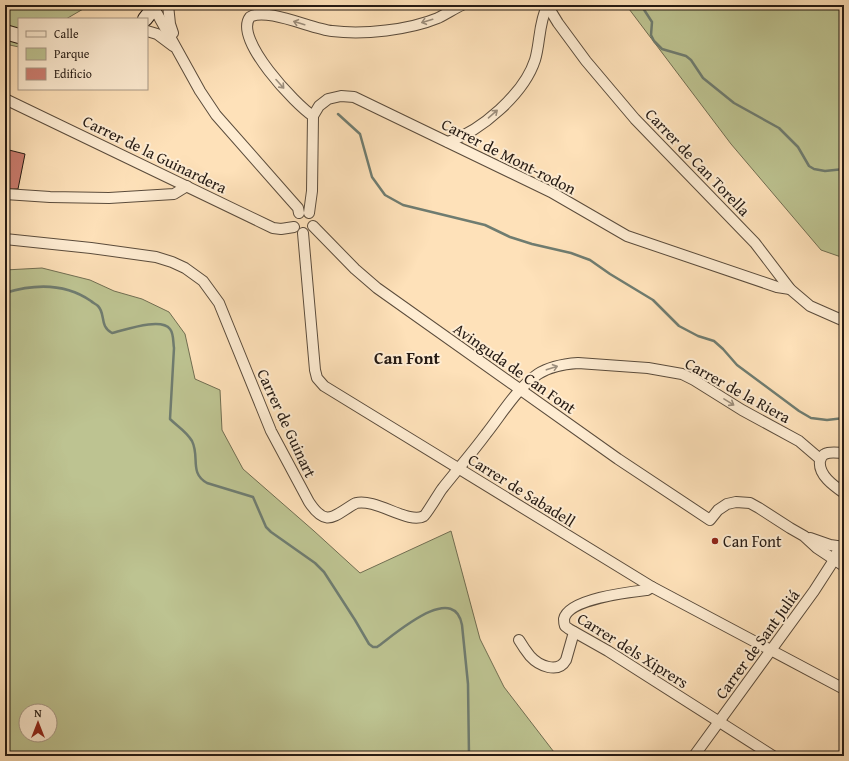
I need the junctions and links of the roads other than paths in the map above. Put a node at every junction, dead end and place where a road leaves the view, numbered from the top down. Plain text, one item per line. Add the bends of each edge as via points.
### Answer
1 (168, 5) edge
2 (462, 5) edge
3 (547, 6) edge
4 (152, 11) edge
5 (148, 31) edge
6 (5, 32) edge
7 (18, 36) edge
8 (178, 51) junction
9 (5, 99) edge
10 (313, 116) junction
11 (448, 142) junction
12 (187, 186) junction
13 (5, 194) edge
14 (304, 213) junction
15 (313, 226) junction
16 (294, 227) junction
17 (303, 233) junction
18 (5, 240) edge
19 (790, 289) junction
20 (844, 321) edge
21 (521, 389) junction
22 (844, 453) edge
23 (820, 459) junction
24 (459, 469) junction
25 (844, 493) edge
26 (804, 536) junction
27 (841, 547) edge
28 (834, 560) junction
29 (844, 566) edge
30 (652, 587) junction
31 (574, 632) junction
32 (519, 640) dead end
33 (771, 650) junction
34 (844, 689) edge
35 (720, 722) junction
36 (694, 756) edge
37 (773, 756) edge

1 - 8 street via 170,24
2 -> 10 street via 437,18 410,26 360,32 318,29 268,14 250,17 246,24 257,55 298,104
11 -> 3 street via 459,139 491,116 506,103 522,83 535,61
3 - 19 street, Carrer de Can Torella via 586,61 635,119 755,243
4 - 8 street
5 - 8 street via 157,34
6 - 7 street
8 - 14 street via 216,115
9 - 12 street, Carrer de la Guinardera
10 - 11 street, Carrer de Mont-rodon via 319,106 328,99 341,96 354,98
10 - 14 street via 312,190
11 - 19 street, Carrer de Mont-rodon via 551,192 628,236 777,287
12 - 13 street via 174,194 109,198
12 - 16 street, Carrer de la Guinardera via 273,228 281,230
14 - 15 street via 314,220
14 - 16 street via 293,219
15 - 17 street via 310,231
15 - 21 street, Avinguda de Can Font via 377,288
16 - 17 street
17 - 24 street, Carrer de Sabadell via 317,378 330,390
18 - 24 street, Carrer de Guinart via 156,257 185,268 203,281 219,303 270,431 315,512 323,518 331,518 360,502 408,517 423,517
19 - 20 street, Carrer de Can Torella via 810,306
21 -> 23 street, Carrer de la Riera via 545,370 568,363 642,368 682,374 794,438
21 - 24 street, Carrer de Guinart
21 - 26 street, Avinguda de Can Font via 618,459 710,520 722,507 736,502 750,503
22 - 23 street via 823,454
23 - 25 street via 822,473
24 - 30 street, Carrer de Sabadell
26 - 27 street, Carrer de Sant Juliá
26 - 28 street
27 - 28 street, Carrer de Sant Juliá
28 - 29 street
28 - 33 street, Carrer de Sant Juliá
30 - 31 street, Carrer dels Xiprers via 598,598 574,607 564,619 565,626
30 - 33 street, Carrer de Sabadell
31 - 32 street via 569,655 564,664 557,668 535,660
31 - 35 street, Carrer dels Xiprers
33 - 34 street, Carrer de Sabadell
33 - 35 street, Carrer de Sant Juliá
35 - 36 street, Carrer de Sant Juliá
35 - 37 street, Carrer dels Xiprers

